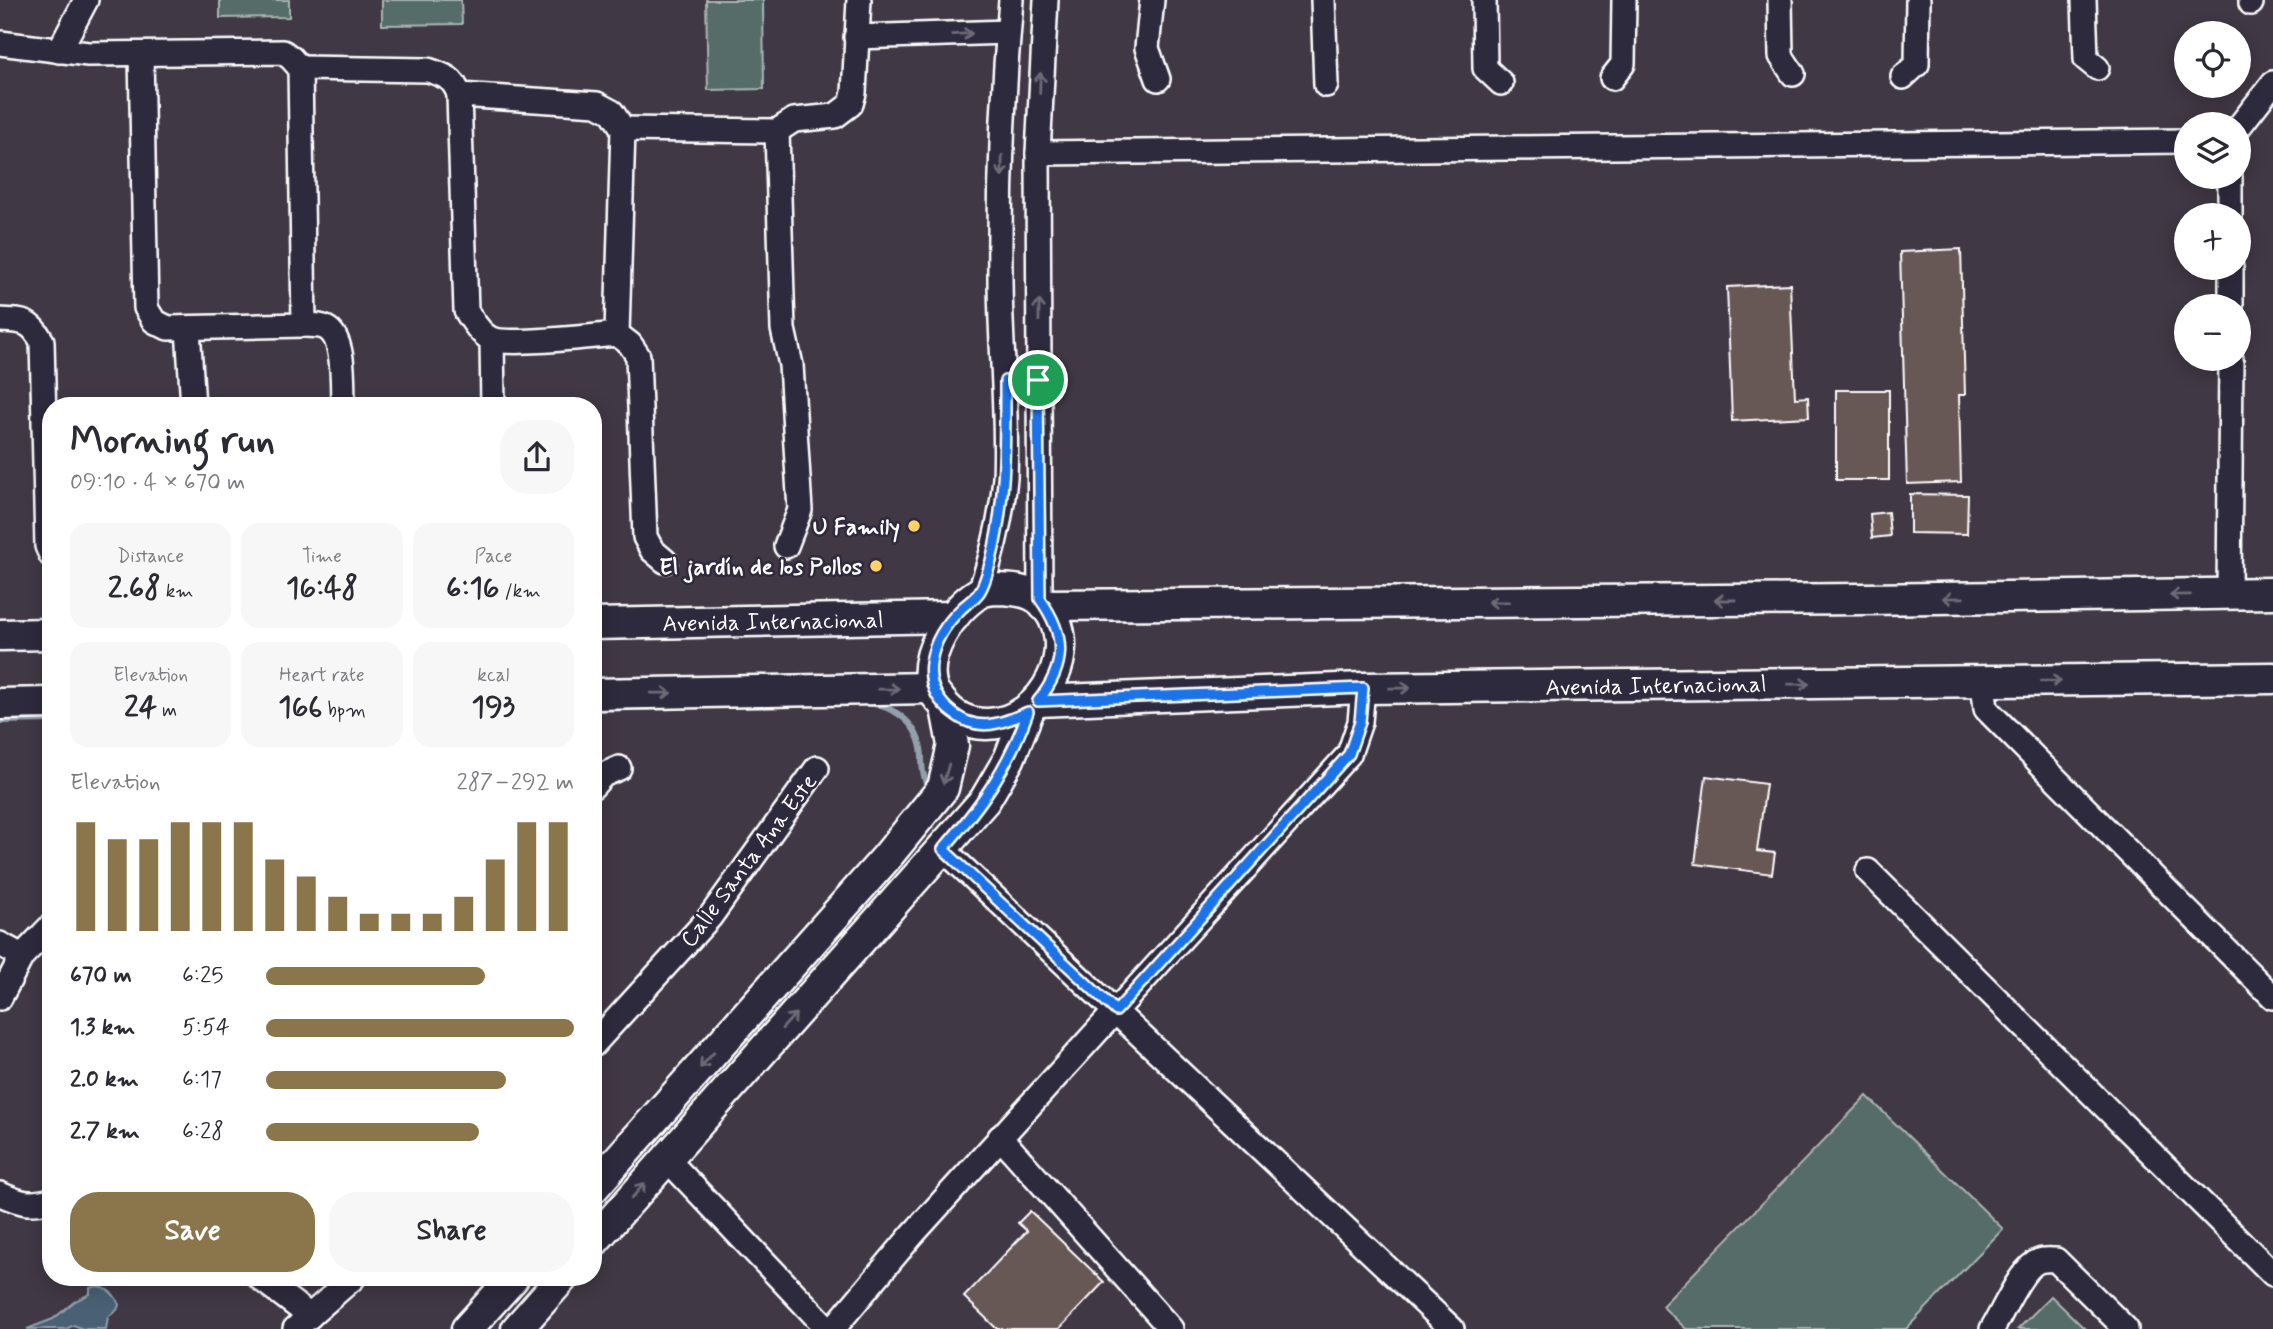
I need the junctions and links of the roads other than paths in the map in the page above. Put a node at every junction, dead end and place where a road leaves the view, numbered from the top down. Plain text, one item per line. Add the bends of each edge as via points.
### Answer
1 (86, 0) edge
2 (859, 0) edge
3 (1011, 0) edge
4 (1046, 0) edge
5 (1152, 0) edge
6 (1323, 0) edge
7 (1484, 0) edge
8 (1624, 0) edge
9 (1780, 0) edge
10 (1918, 0) edge
11 (2084, 0) edge
12 (1008, 32) junction
13 (856, 37) junction
14 (0, 43) edge
15 (59, 51) junction
16 (141, 54) junction
17 (300, 68) junction
18 (2097, 68) dead end
19 (1793, 74) dead end
20 (1903, 77) dead end
21 (1612, 78) dead end
22 (1158, 79) dead end
23 (1501, 83) dead end
24 (2273, 83) edge
25 (1326, 85) dead end
26 (459, 95) junction
27 (2250, 112) edge
28 (623, 129) junction
29 (777, 131) junction
30 (2174, 141) edge
31 (1038, 153) junction
32 (0, 320) edge
33 (304, 324) junction
34 (188, 329) junction
35 (617, 334) junction
36 (492, 340) junction
37 (2231, 371) edge
38 (1038, 380) junction
39 (1005, 381) junction
40 (43, 397) edge
41 (192, 397) edge
42 (343, 397) edge
43 (492, 397) edge
44 (786, 546) dead end
45 (666, 561) dead end
46 (980, 592) junction
47 (2273, 593) edge
48 (2229, 594) junction
49 (1042, 602) junction
50 (953, 617) junction
51 (602, 624) edge
52 (42, 634) edge
53 (0, 635) edge
54 (2273, 678) edge
55 (1983, 682) junction
56 (1363, 688) junction
57 (602, 694) edge
58 (939, 698) junction
59 (42, 703) edge
60 (0, 704) edge
61 (1033, 706) junction
62 (619, 768) dead end
63 (817, 768) dead end
64 (602, 776) edge
65 (943, 849) junction
66 (1868, 871) dead end
67 (42, 935) edge
68 (0, 944) edge
69 (22, 956) junction
70 (2273, 997) edge
71 (0, 998) edge
72 (1116, 1011) junction
73 (602, 1035) edge
74 (1000, 1137) junction
75 (666, 1158) junction
76 (602, 1178) edge
77 (0, 1194) edge
78 (42, 1203) edge
79 (602, 1232) edge
80 (2273, 1274) edge
81 (268, 1286) edge
82 (344, 1286) edge
83 (506, 1286) edge
84 (555, 1286) edge
85 (302, 1322) edge
86 (467, 1329) edge
87 (517, 1329) edge
88 (831, 1329) edge
89 (1171, 1329) edge
90 (1452, 1329) edge
91 (1992, 1329) edge
92 (2126, 1329) edge

1 - 15 street
2 - 13 street
3 - 12 street
31 -> 4 street
5 - 22 street via 1147,48
6 - 25 street
7 - 23 street via 1485,68
8 - 21 street via 1623,64
9 - 19 street via 1781,56
10 - 20 street via 1917,64
11 - 18 street via 2087,59
13 -> 12 street
12 -> 39 street via 1000,277
13 - 29 street via 851,104 835,116 794,120
14 - 15 street
15 - 16 street
16 - 17 street via 282,52
16 - 34 street via 146,308 154,321 168,328
17 - 26 street via 428,70 448,76
17 - 33 street
24 - 27 street
26 - 28 street via 597,103 612,112
26 - 36 street via 466,311
28 - 29 street
28 - 35 street
29 - 44 street via 783,329 791,365 800,510
30 - 31 street
38 -> 31 street
32 - 40 street via 24,321 42,341
33 - 34 street
33 - 42 street via 326,328 335,337 340,348
34 - 41 street
35 - 36 street
35 - 45 street via 638,356 645,537
36 - 43 street
37 - 48 street
38 - 39 street
38 - 49 street
39 - 46 street via 1004,480 991,561
46 - 49 main road via 1015,590
46 - 50 main road
47 - 48 main road
48 -> 49 main road
49 - 61 main road via 1059,633 1059,655 1056,673
50 - 51 main road, Avenida Internacional
50 - 58 main road via 935,646 930,666
52 - 53 main road
55 -> 54 main road, Avenida Internacional
56 -> 55 main road, Avenida Internacional
55 - 70 street via 1986,709
56 - 61 main road, Avenida Internacional
56 - 72 street via 1360,722 1349,754
57 -> 58 main road
58 - 61 main road via 962,720 979,724 1001,724
58 -> 76 main road via 954,745 943,788
59 - 60 main road
61 - 65 main road via 985,800
62 - 64 street
63 - 73 street, Calle Santa Ana Este via 710,917
65 - 72 street
75 -> 65 main road
66 - 80 street
67 - 69 street
68 - 69 street
69 - 71 street
72 - 74 street
72 - 90 street
74 - 88 street
74 - 89 street
79 -> 75 main road
75 - 88 street
77 - 78 street via 21,1203
81 - 85 street
82 - 85 street
83 - 86 main road
84 - 87 main road
91 - 92 street via 2018,1280 2038,1261 2056,1260

